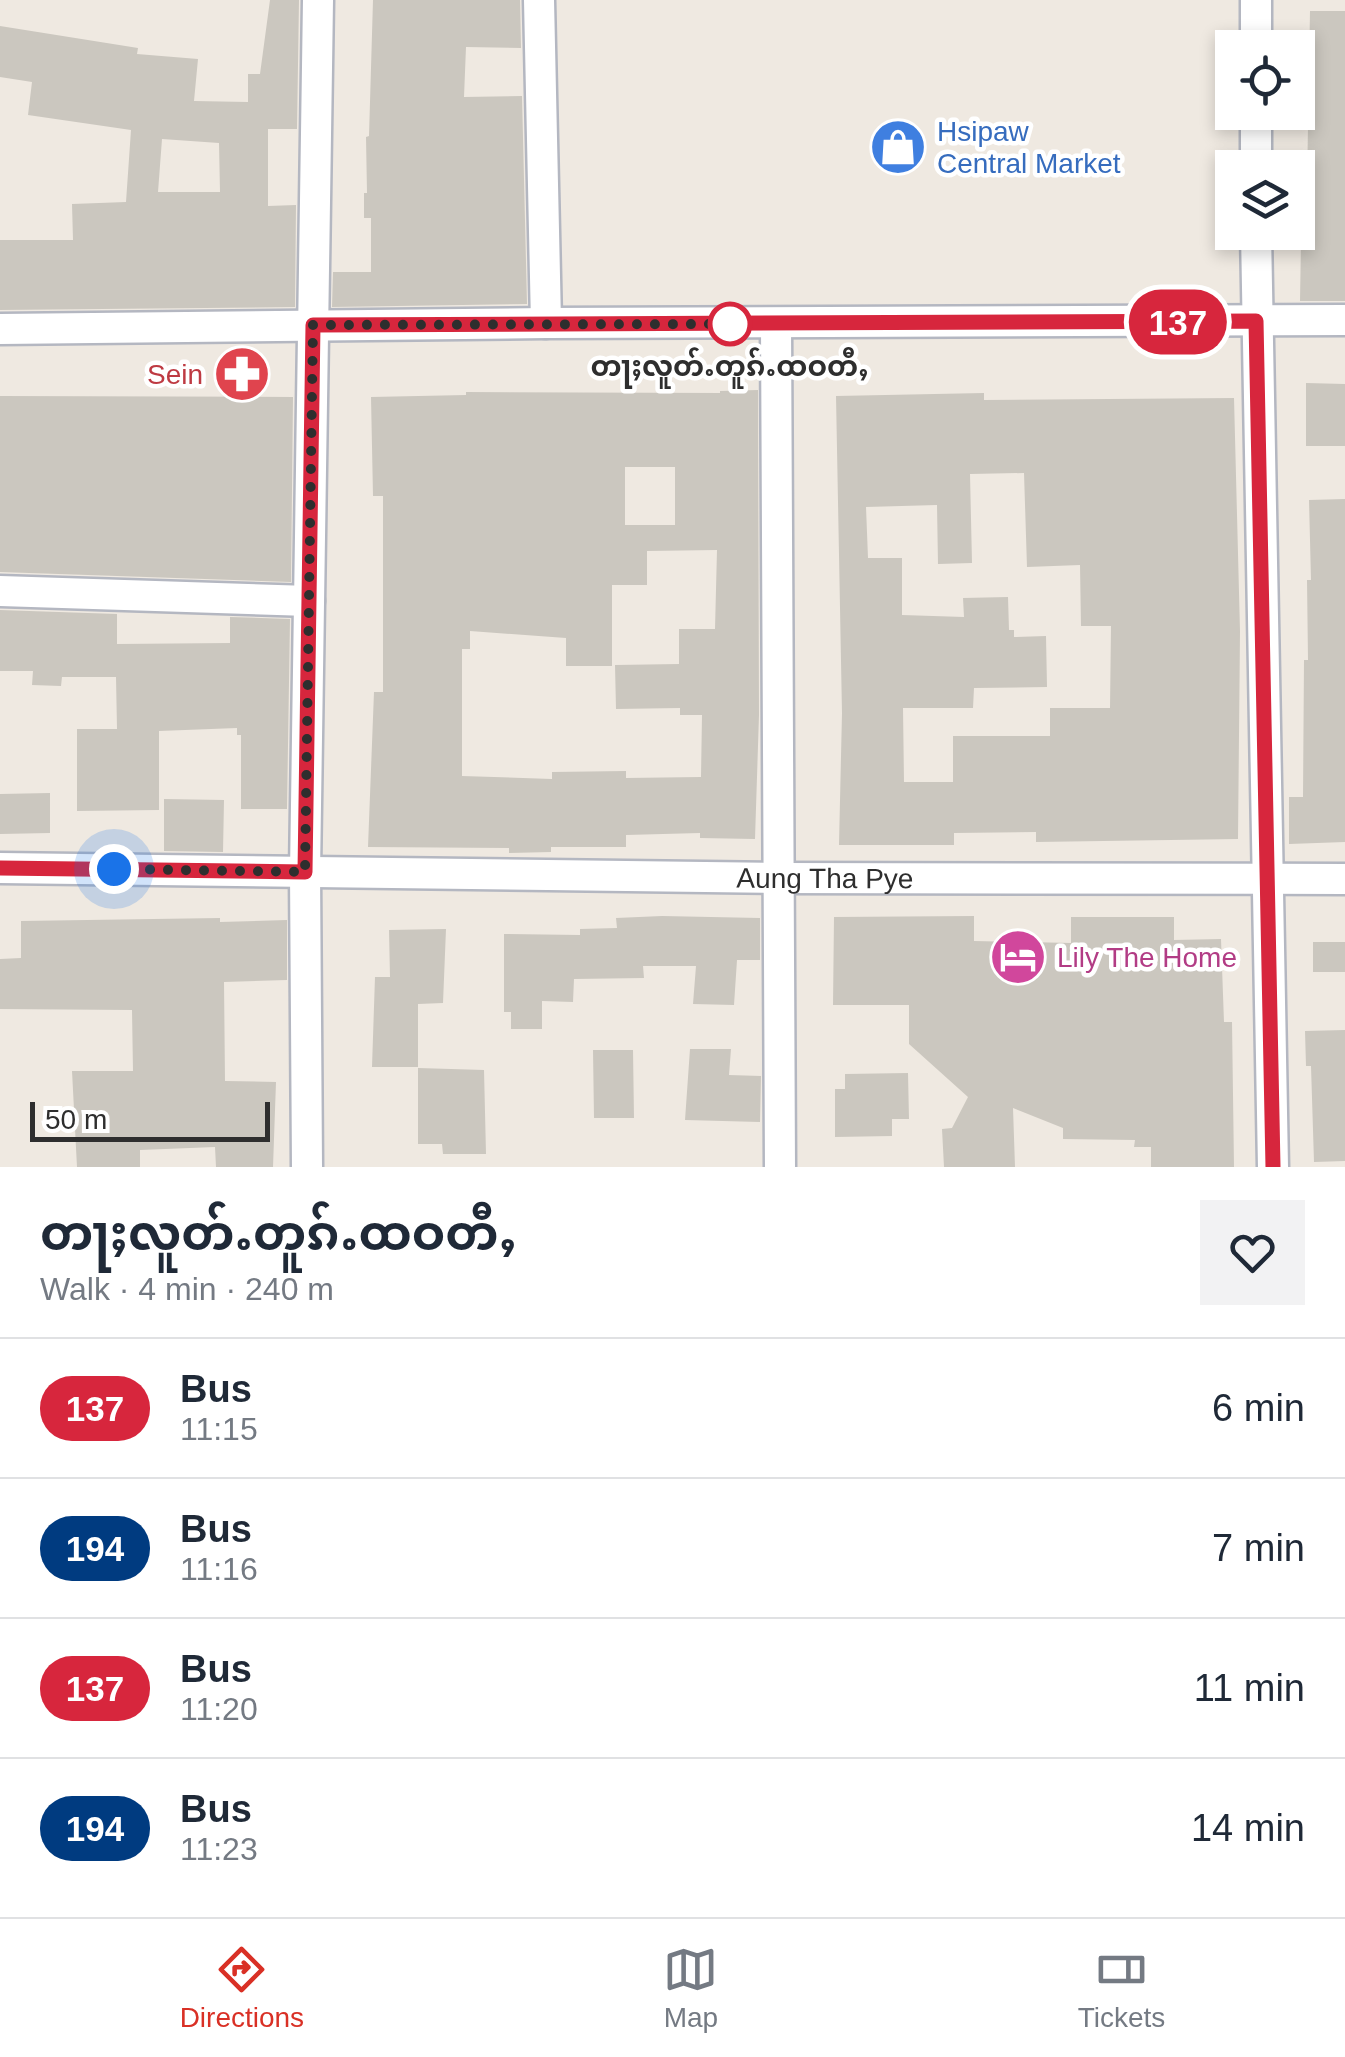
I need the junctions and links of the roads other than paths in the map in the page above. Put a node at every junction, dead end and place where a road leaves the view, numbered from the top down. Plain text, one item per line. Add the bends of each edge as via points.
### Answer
1 (318, 0) edge
2 (539, 0) edge
3 (1256, 0) edge
4 (1256, 30) edge
5 (1256, 250) edge
6 (1345, 320) edge
7 (1256, 321) junction
8 (546, 323) junction
9 (776, 324) junction
10 (313, 325) junction
11 (0, 330) edge
12 (0, 592) edge
13 (309, 601) junction
14 (0, 868) edge
15 (305, 872) junction
16 (778, 878) junction
17 (1267, 879) junction
18 (1345, 879) edge
19 (307, 1167) edge
20 (780, 1167) edge
21 (1273, 1167) edge

1 - 10 street
2 - 8 street
3 - 4 street
5 - 7 street
6 - 7 street
7 - 9 street
7 - 17 street
8 - 9 street
8 - 10 street
9 - 16 street
10 - 11 street
10 - 13 street
12 - 13 street
13 - 15 street
14 - 15 street, Aung Tha Pye
15 - 16 street, Aung Tha Pye
15 - 19 street
16 - 17 street, Aung Tha Pye
16 - 20 street
17 - 18 street, Aung Tha Pye
17 - 21 street

